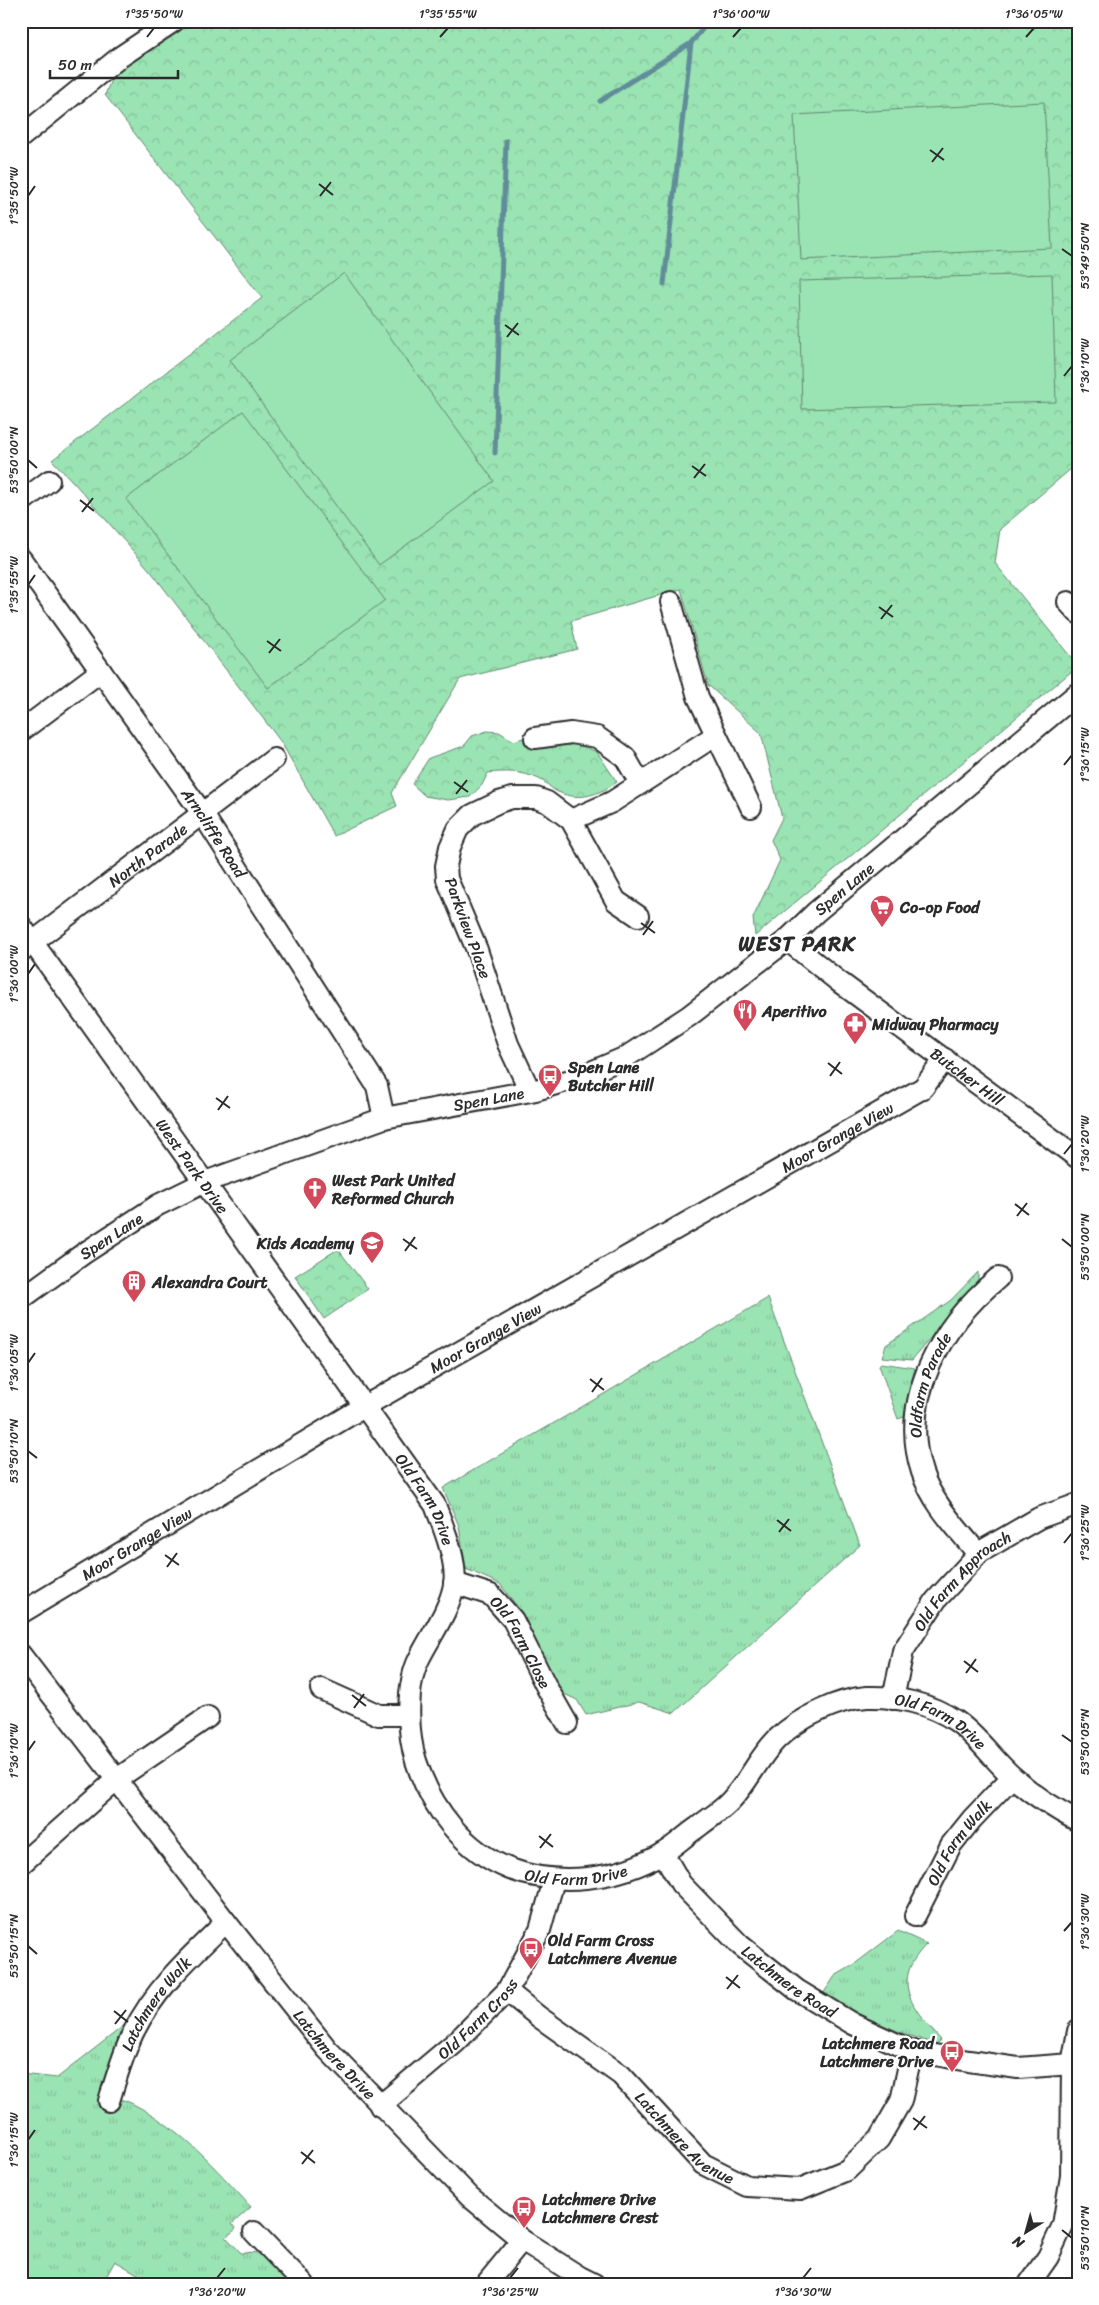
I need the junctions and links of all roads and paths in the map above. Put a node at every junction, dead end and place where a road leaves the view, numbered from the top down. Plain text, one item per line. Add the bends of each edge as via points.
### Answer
1 (174, 21) edge
2 (21, 137) edge
3 (48, 480) dead end
4 (21, 502) edge
5 (21, 559) edge
6 (671, 602) dead end
7 (101, 671) junction
8 (1078, 693) edge
9 (21, 731) edge
10 (716, 735) junction
11 (535, 738) dead end
12 (274, 759) dead end
13 (640, 783) junction
14 (750, 807) dead end
15 (202, 813) junction
16 (571, 820) junction
17 (638, 916) dead end
18 (21, 926) edge
19 (787, 940) junction
20 (27, 947) edge
21 (945, 1059) junction
22 (530, 1091) junction
23 (384, 1118) junction
24 (1078, 1158) edge
25 (205, 1182) junction
26 (998, 1278) dead end
27 (21, 1299) edge
28 (365, 1406) junction
29 (1078, 1504) edge
30 (978, 1554) junction
31 (454, 1583) junction
32 (21, 1613) edge
33 (21, 1655) edge
34 (321, 1689) dead end
35 (893, 1699) junction
36 (408, 1716) junction
37 (208, 1717) dead end
38 (567, 1723) dead end
39 (1012, 1777) junction
40 (117, 1779) junction
41 (1078, 1821) edge
42 (663, 1853) junction
43 (21, 1864) edge
44 (554, 1880) junction
45 (915, 1916) dead end
46 (226, 1922) junction
47 (507, 1991) junction
48 (1078, 2031) edge
49 (912, 2051) junction
50 (1072, 2064) junction
51 (109, 2101) dead end
52 (380, 2106) junction
53 (1074, 2177) edge
54 (254, 2232) dead end
55 (522, 2240) junction
56 (304, 2284) edge
57 (486, 2284) edge
58 (594, 2284) edge
59 (1029, 2284) edge

1 - 2 street via 120,57
3 - 4 street
5 - 7 street, Arncliffe Road
6 - 10 street via 698,697
7 - 9 street
7 - 15 street, Arncliffe Road
8 - 19 street, Spen Lane via 823,906
10 - 13 street
10 - 14 street
11 - 13 street via 571,733 597,737 625,757
12 - 15 street, North Parade
13 - 16 street via 612,802
15 - 20 street, North Parade
15 - 23 street, Arncliffe Road via 377,1086
16 - 17 street, Parkview Place via 616,901
16 - 22 street, Parkview Place via 559,809 536,798 512,798 499,802 472,815 458,829 446,866 447,879 477,950 508,1044
18 - 20 street, West Park Drive
19 - 21 street, Butcher Hill
19 - 22 street, Spen Lane via 690,1016 626,1057 577,1078
20 - 25 street, West Park Drive
21 - 24 street, Butcher Hill
21 - 28 street, Moor Grange View via 923,1088
22 - 23 street, Spen Lane
23 - 25 street, Spen Lane
25 - 27 street, Spen Lane via 158,1205
25 - 28 street, West Park Drive
26 - 30 street, Oldfarm Parade via 940,1344 920,1390 914,1420 915,1446 922,1473
28 - 31 street, Old Farm Drive via 435,1505 450,1545
28 - 32 street, Moor Grange View
29 - 30 street, Old Farm Approach via 1039,1518
30 - 35 street, Old Farm Approach via 936,1600 903,1651
31 - 36 street, Old Farm Drive via 444,1612 417,1663
31 - 38 street, Old Farm Close via 491,1595 513,1620
33 - 40 street, Latchmere Drive
34 - 36 street via 379,1715
35 - 39 street, Old Farm Drive via 924,1704 956,1721
35 - 42 street, Old Farm Drive via 866,1697 841,1702 813,1714 778,1738 731,1801
36 - 44 street, Old Farm Drive via 415,1759 429,1795 451,1827 490,1861 523,1874
37 - 40 street
39 - 41 street, Old Farm Drive via 1045,1803
39 - 45 street, Old Farm Walk via 951,1845
40 - 43 street
40 - 46 street, Latchmere Drive
42 - 44 street, Old Farm Drive via 616,1874
42 - 49 street, Latchmere Road via 681,1884 740,1945 805,1995 853,2024
44 - 47 street, Old Farm Cross via 540,1930
46 - 51 street, Latchmere Walk via 173,1973 153,2000 133,2033
46 - 52 street, Latchmere Drive via 327,2049
47 - 49 street, Latchmere Avenue via 621,2075 704,2164 747,2186 800,2190 847,2170 879,2138 901,2101
47 - 52 street, Old Farm Cross via 456,2042
48 - 50 street
49 - 50 street, Latchmere Road via 1018,2068
50 - 53 street
52 - 55 street, Latchmere Drive via 470,2196
53 - 59 street via 1063,2225 1048,2257
54 - 56 street
55 - 57 street
55 - 58 street, Latchmere Drive

